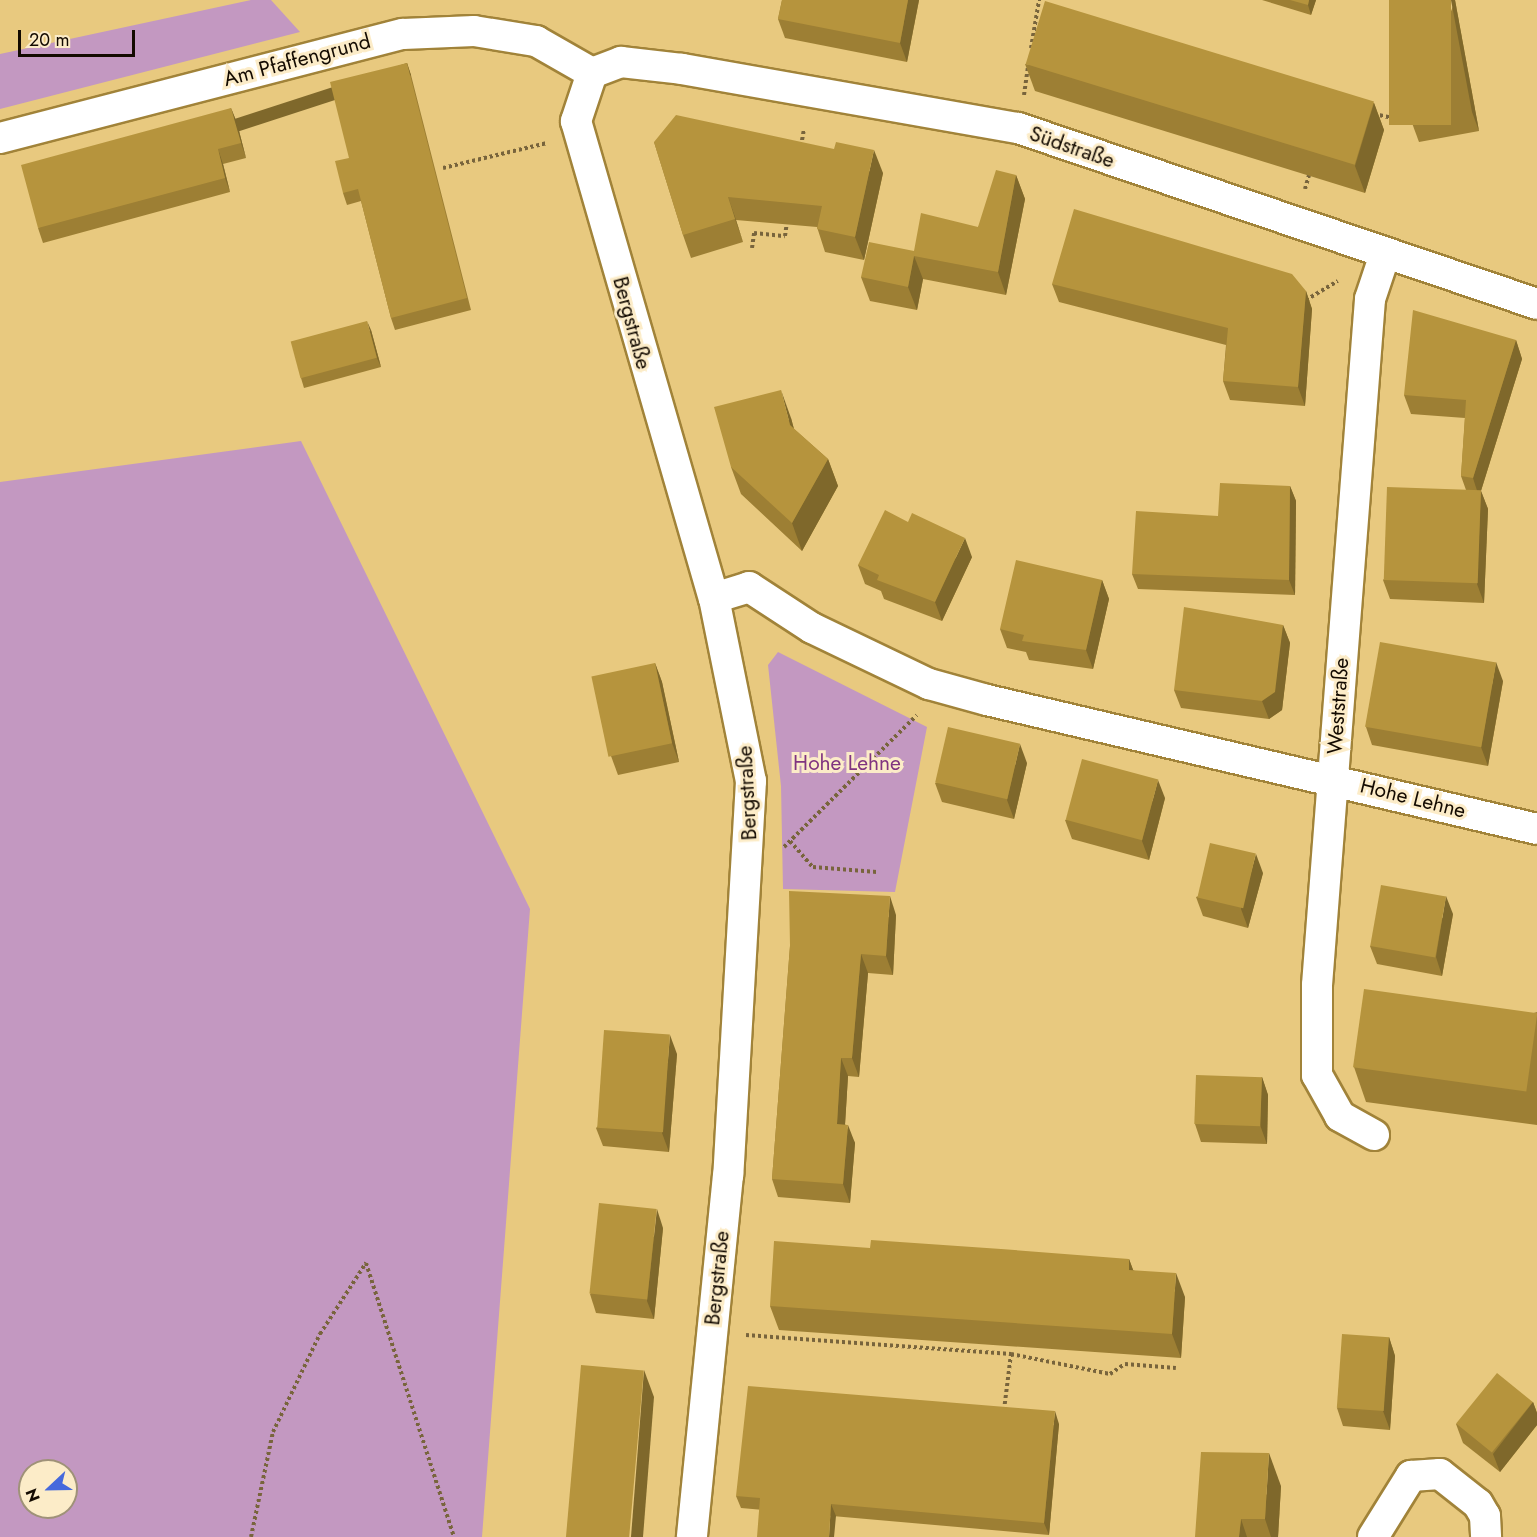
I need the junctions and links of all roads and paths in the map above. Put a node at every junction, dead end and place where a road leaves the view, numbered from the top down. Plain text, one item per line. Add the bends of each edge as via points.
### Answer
1 (1039, 0) edge
2 (592, 73) junction
3 (1362, 111) edge
4 (1403, 120) dead end
5 (1018, 128) junction
6 (804, 129) dead end
7 (0, 138) edge
8 (553, 143) dead end
9 (800, 150) edge
10 (443, 168) dead end
11 (789, 214) edge
12 (752, 248) dead end
13 (1385, 254) junction
14 (1346, 276) dead end
15 (1305, 301) edge
16 (1537, 304) edge
17 (714, 598) junction
18 (920, 711) dead end
19 (1333, 777) junction
20 (1537, 829) edge
21 (790, 841) junction
22 (776, 854) dead end
23 (877, 872) dead end
24 (1374, 1136) dead end
25 (734, 1334) dead end
26 (1011, 1354) junction
27 (1176, 1368) dead end
28 (1003, 1420) edge
29 (251, 1537) edge
30 (454, 1537) edge
31 (692, 1537) edge
32 (1373, 1537) edge
33 (1486, 1537) edge

1 - 5 path
2 - 5 street, Südstraße via 621,62 682,69
2 - 7 street, Am Pfaffengrund via 536,41 474,31 403,34
2 - 17 street, Bergstraße via 576,121
3 - 4 path
5 - 13 street, Südstraße
6 - 9 path
8 - 10 path
11 - 12 path via 785,236 754,233
13 - 16 street, Südstraße
13 - 19 street, Weststraße via 1370,299
14 - 15 path
17 - 19 street, Hohe Lehne via 749,587 812,628 929,684 1079,725
17 - 31 street, Bergstraße via 751,781 750,857 728,1175
18 - 21 path
19 - 20 street, Hohe Lehne
19 - 24 street, Weststraße via 1317,985 1317,1075 1340,1116
21 - 22 path
21 - 23 path via 813,867
25 - 26 path
26 - 27 path via 1061,1360 1075,1371 1110,1374 1125,1364
26 - 28 path
29 - 30 path via 273,1432 320,1334 366,1263
32 - 33 street via 1411,1476 1440,1474 1478,1504 1485,1515

